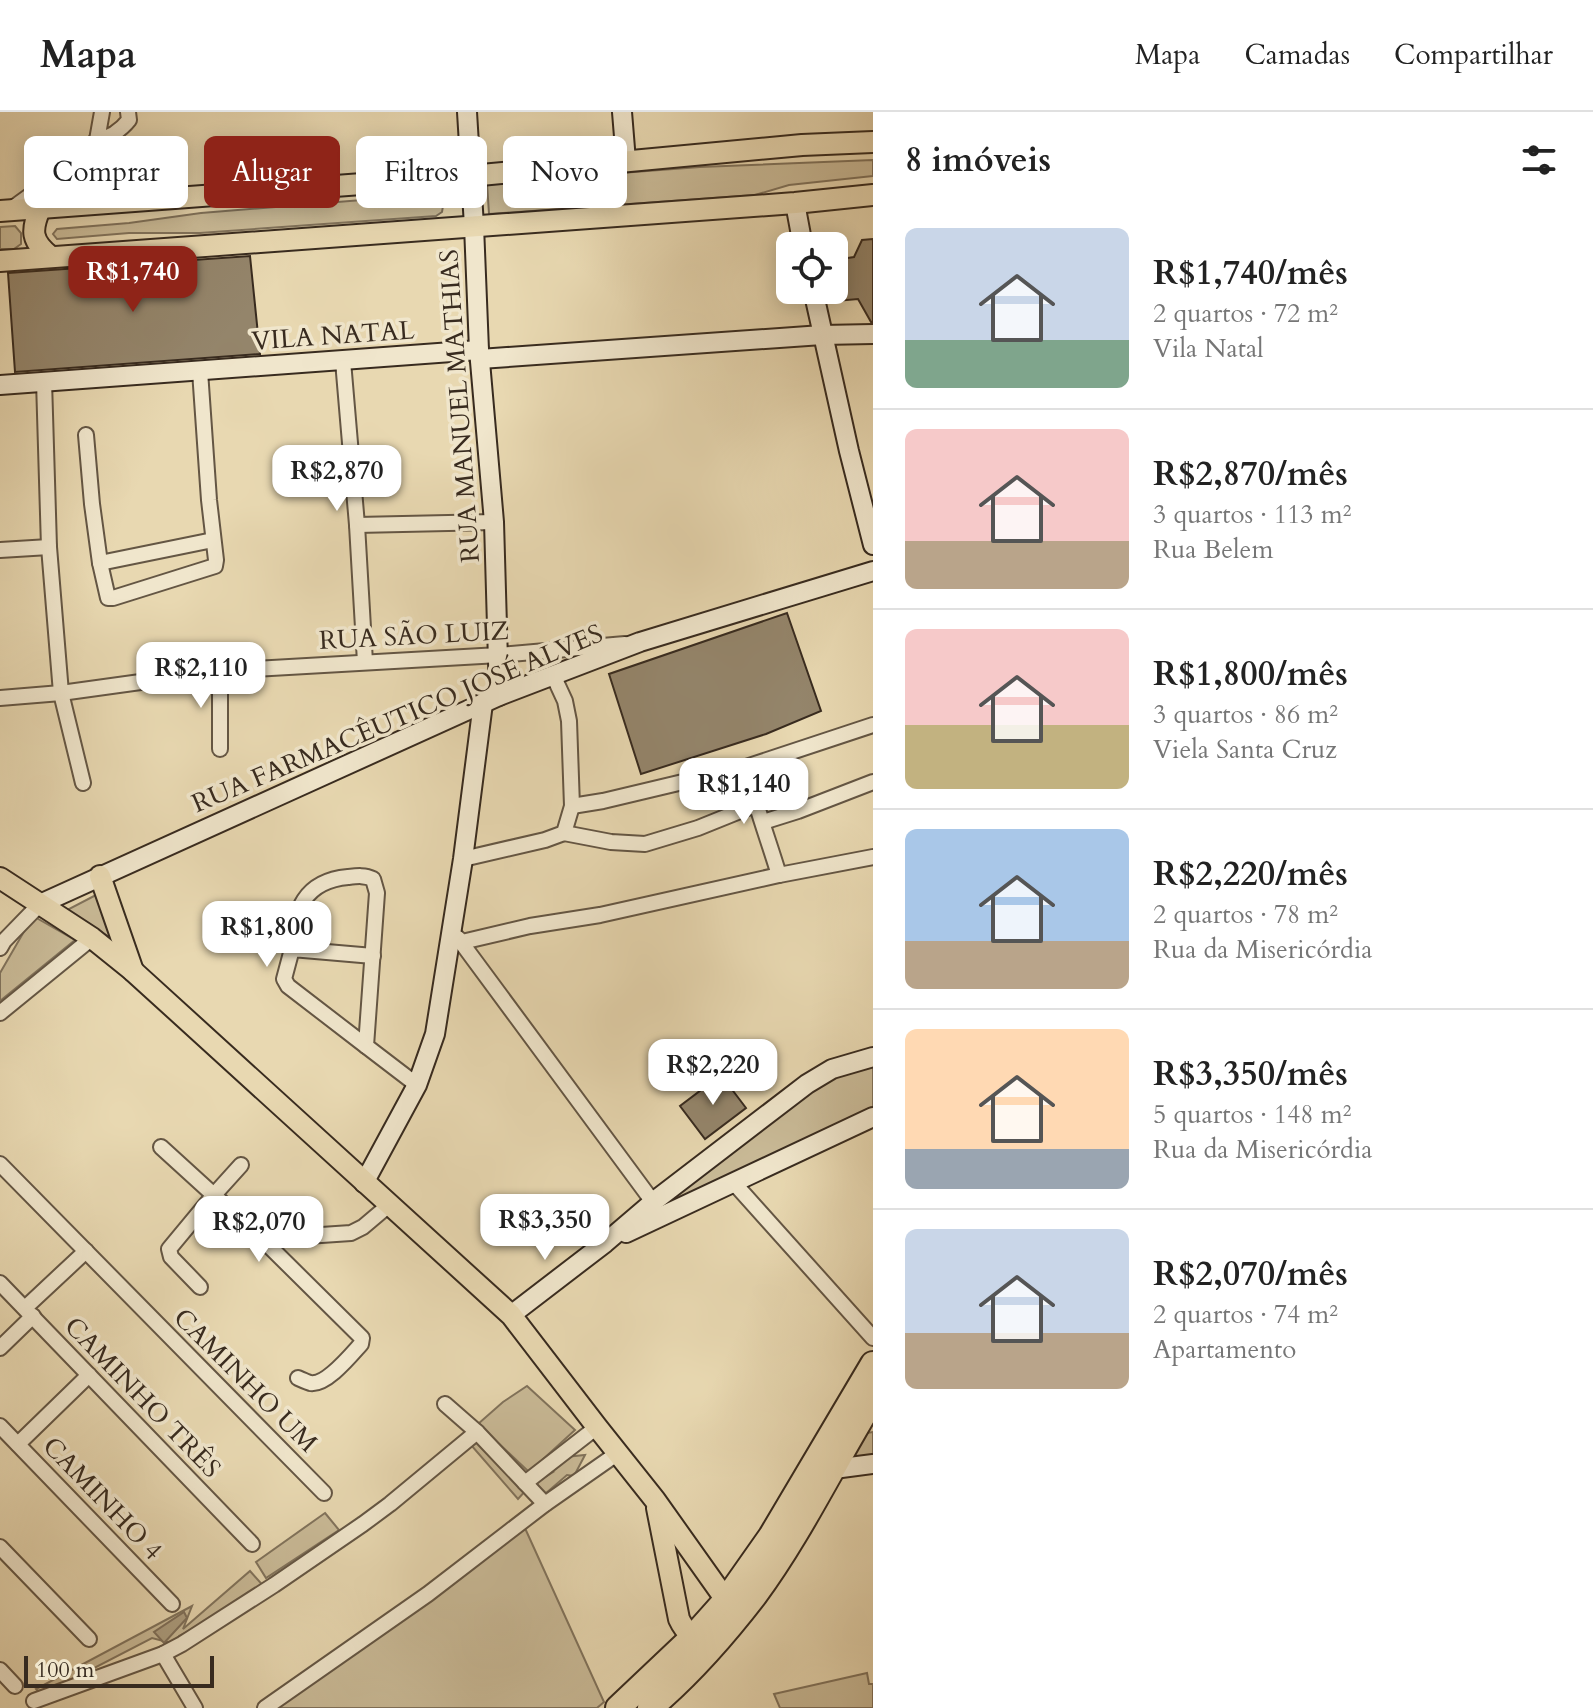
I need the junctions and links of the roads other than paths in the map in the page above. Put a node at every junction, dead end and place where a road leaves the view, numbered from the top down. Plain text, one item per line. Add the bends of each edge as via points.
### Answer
1 (102, 112) edge
2 (128, 112) edge
3 (467, 112) edge
4 (622, 112) edge
5 (98, 136) edge
6 (109, 136) edge
7 (468, 136) edge
8 (624, 136) edge
9 (872, 142) edge
10 (627, 161) edge
11 (356, 185) edge
12 (873, 195) edge
13 (24, 198) edge
14 (795, 203) junction
15 (473, 208) edge
16 (40, 209) junction
17 (4, 211) edge
18 (474, 226) junction
19 (800, 232) edge
20 (50, 256) junction
21 (0, 261) edge
22 (816, 304) edge
23 (873, 334) edge
24 (822, 335) junction
25 (479, 354) junction
26 (343, 361) junction
27 (200, 371) junction
28 (44, 381) junction
29 (0, 385) edge
30 (86, 435) dead end
31 (494, 522) junction
32 (357, 525) junction
33 (213, 540) junction
34 (873, 545) edge
35 (49, 547) junction
36 (0, 550) edge
37 (100, 563) junction
38 (873, 571) edge
39 (640, 642) junction
40 (499, 655) junction
41 (365, 662) junction
42 (220, 671) junction
43 (553, 675) junction
44 (61, 693) junction
45 (0, 698) edge
46 (491, 700) junction
47 (873, 725) edge
48 (220, 749) dead end
49 (746, 767) junction
50 (873, 782) edge
51 (83, 783) dead end
52 (755, 805) junction
53 (572, 806) junction
54 (763, 822) junction
55 (564, 833) junction
56 (873, 857) edge
57 (463, 859) junction
58 (779, 875) junction
59 (100, 876) junction
60 (0, 878) edge
61 (40, 904) junction
62 (457, 937) junction
63 (92, 938) junction
64 (0, 948) edge
65 (292, 949) junction
66 (373, 956) junction
67 (133, 971) junction
68 (0, 1013) edge
69 (366, 1046) junction
70 (873, 1057) edge
71 (417, 1085) junction
72 (873, 1117) edge
73 (161, 1147) dead end
74 (0, 1164) edge
75 (241, 1165) dead end
76 (364, 1183) junction
77 (734, 1183) junction
78 (213, 1196) junction
79 (653, 1202) junction
80 (389, 1205) junction
81 (262, 1239) junction
82 (605, 1243) junction
83 (86, 1251) junction
84 (0, 1283) edge
85 (200, 1287) dead end
86 (29, 1312) junction
87 (511, 1315) junction
88 (873, 1338) edge
89 (0, 1348) edge
90 (873, 1364) edge
91 (89, 1375) junction
92 (298, 1378) dead end
93 (445, 1404) dead end
94 (871, 1404) edge
95 (0, 1426) edge
96 (597, 1427) junction
97 (477, 1432) junction
98 (18, 1444) junction
99 (618, 1453) junction
100 (873, 1464) edge
101 (834, 1469) junction
102 (525, 1483) junction
103 (324, 1493) dead end
104 (655, 1500) junction
105 (545, 1504) junction
106 (252, 1544) dead end
107 (0, 1547) edge
108 (172, 1604) dead end
109 (733, 1607) junction
110 (89, 1639) dead end
111 (703, 1641) junction
112 (163, 1654) junction
113 (0, 1670) edge
114 (15, 1686) dead end
115 (34, 1701) dead end
116 (654, 1706) edge
117 (195, 1708) edge
118 (265, 1708) edge
119 (618, 1708) edge

1 - 5 street
2 - 6 street via 129,120
3 - 7 street, RUA MANUEL MATHIAS
4 - 8 street
9 - 10 main road
11 - 16 main road
12 - 14 main road
13 - 17 street
14 - 18 main road
14 - 19 street
15 - 18 street, RUA MANUEL MATHIAS
16 - 17 main road
16 - 20 main road via 35,236 38,247
18 - 20 main road
18 - 25 street, RUA MANUEL MATHIAS
20 - 21 main road
22 - 24 street
23 - 24 street, VILA NATAL
24 - 25 street, VILA NATAL
24 - 34 street
25 - 26 street, VILA NATAL
25 - 31 street, RUA MANUEL MATHIAS
26 - 27 street, VILA NATAL
26 - 32 street
27 - 28 street, VILA NATAL
27 - 33 street
28 - 29 street, VILA NATAL
28 - 35 street
30 - 37 street
31 - 32 street
31 - 40 street, RUA MANUEL MATHIAS
32 - 41 street
33 - 37 street
33 - 37 street via 215,566 113,598 108,598
35 - 36 street
35 - 44 street
38 - 39 street, RUA FARMACÊUTICO JOSÉ ALVES
39 - 40 street, RUA SÃO LUIZ
39 - 43 street, RUA FARMACÊUTICO JOSÉ ALVES
40 - 41 street, RUA SÃO LUIZ
40 - 46 street, RUA MANUEL MATHIAS
41 - 42 street, RUA SÃO LUIZ
42 - 44 street, RUA SÃO LUIZ
42 - 48 street
43 - 46 street, RUA FARMACÊUTICO JOSÉ ALVES
43 - 53 street via 569,721
44 - 45 street, RUA SÃO LUIZ
44 - 51 street
46 - 57 street, RUA MANUEL MATHIAS
46 - 59 street, RUA FARMACÊUTICO JOSÉ ALVES
47 - 49 street
49 - 52 street
49 - 53 street
50 - 54 street
52 - 54 street
52 - 55 street via 645,844
53 - 55 street
54 - 58 street
55 - 57 street
56 - 58 street
57 - 62 street, RUA MANUEL MATHIAS
58 - 62 street via 614,912
59 - 61 street, RUA FARMACÊUTICO JOSÉ ALVES
59 - 67 main road
60 - 61 main road
61 - 63 main road
61 - 64 street
62 - 71 street, RUA MANUEL MATHIAS via 435,1034
62 - 79 street
63 - 67 main road
63 - 68 street
65 - 66 street
65 - 66 street via 295,920 311,891 331,880 364,876 376,887
65 - 69 street via 287,984
66 - 69 street
67 - 76 main road
69 - 71 street
70 - 79 street via 832,1069 807,1084
71 - 76 street, RUA MANUEL MATHIAS
72 - 77 street
73 - 78 street
74 - 83 street, CAMINHO UM
75 - 78 street
76 - 80 main road
77 - 82 street
77 - 88 street
78 - 81 street
78 - 85 street via 169,1249
79 - 82 street
80 - 81 street via 351,1233
80 - 87 main road
81 - 92 street via 362,1339 323,1380 309,1383
82 - 87 street
83 - 86 street
83 - 103 street, CAMINHO UM
84 - 86 street, CAMINHO TRÊS
86 - 89 street
86 - 91 street, CAMINHO TRÊS
87 - 96 main road
90 - 109 highway
91 - 98 street
91 - 106 street, CAMINHO TRÊS
93 - 97 street
94 - 101 highway
95 - 98 street, CAMINHO 4
96 - 99 main road
96 - 102 street
97 - 102 street
97 - 112 street via 363,1524
98 - 108 street, CAMINHO 4
99 - 104 main road
99 - 105 street
100 - 101 street
101 - 109 highway via 755,1595
102 - 105 street
104 - 109 main road
104 - 111 main road via 679,1619
105 - 118 street
107 - 110 street
109 - 111 highway
111 - 116 highway
111 - 119 highway
112 - 115 street
112 - 117 street
113 - 114 street

